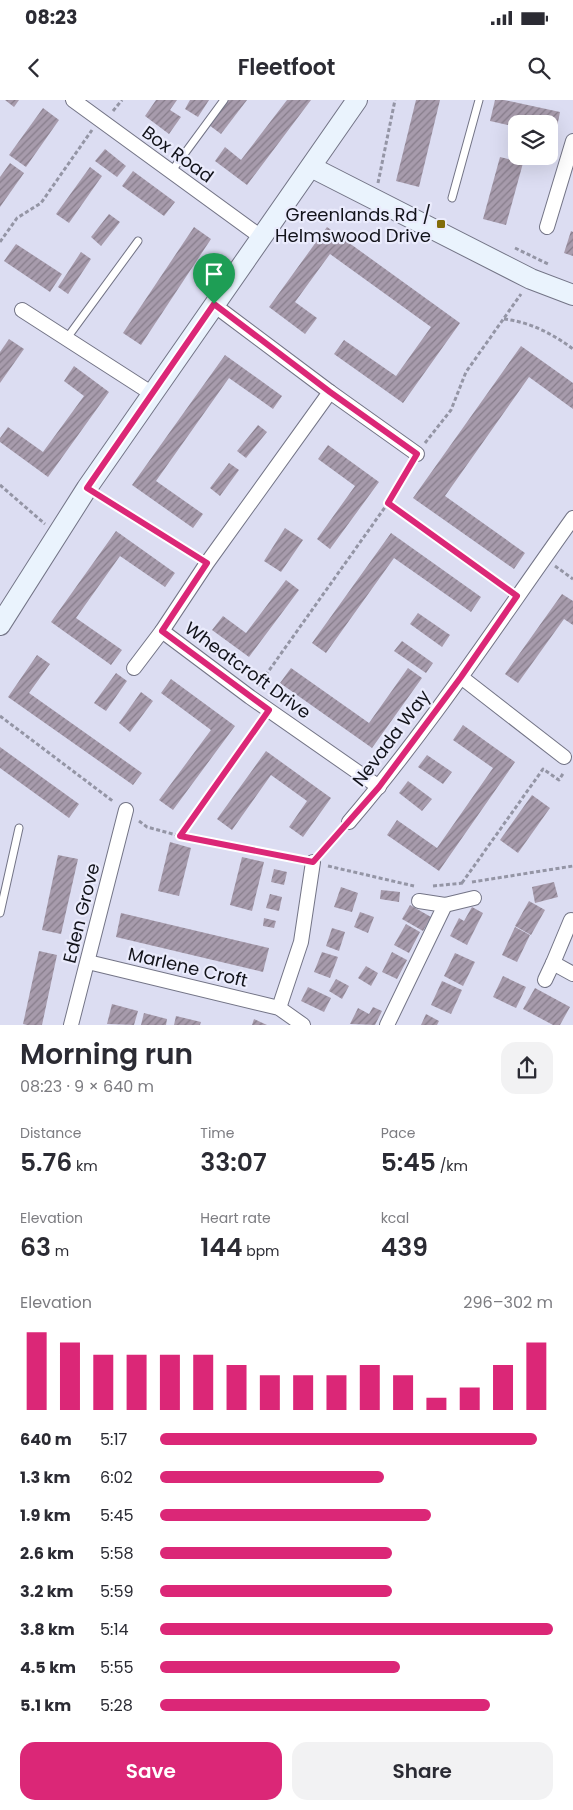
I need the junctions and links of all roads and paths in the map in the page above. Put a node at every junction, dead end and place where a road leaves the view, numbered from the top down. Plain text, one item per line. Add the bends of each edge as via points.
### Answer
1 (73, 100) edge
2 (122, 100) edge
3 (224, 100) edge
4 (357, 100) edge
5 (395, 100) edge
6 (478, 100) edge
7 (100, 120) junction
8 (573, 141) edge
9 (311, 168) junction
10 (171, 172) junction
11 (452, 198) dead end
12 (374, 200) junction
13 (547, 227) dead end
14 (262, 237) junction
15 (138, 241) dead end
16 (0, 242) edge
17 (532, 279) junction
18 (573, 295) edge
19 (214, 304) junction
20 (22, 310) dead end
21 (504, 319) junction
22 (67, 338) junction
23 (573, 349) edge
24 (330, 392) junction
25 (152, 394) junction
26 (417, 454) junction
27 (0, 484) edge
28 (87, 488) junction
29 (388, 503) junction
30 (573, 518) edge
31 (58, 535) junction
32 (544, 559) junction
33 (207, 563) junction
34 (573, 579) edge
35 (517, 596) junction
36 (0, 625) edge
37 (162, 631) junction
38 (134, 668) dead end
39 (461, 677) junction
40 (250, 697) junction
41 (269, 710) junction
42 (0, 716) edge
43 (566, 762) joint
44 (379, 787) junction
45 (126, 810) junction
46 (349, 822) joint
47 (19, 828) dead end
48 (180, 836) junction
49 (313, 862) junction
50 (573, 866) edge
51 (462, 883) junction
52 (429, 887) dead end
53 (420, 894) joint
54 (474, 898) dead end
55 (445, 905) junction
56 (0, 913) edge
57 (571, 920) dead end
58 (88, 962) junction
59 (553, 963) junction
60 (573, 974) edge
61 (545, 980) dead end
62 (279, 1008) junction
63 (70, 1025) edge
64 (303, 1025) edge
65 (387, 1025) edge

1 - 7 street, Box Road
2 - 7 path
3 - 10 lane
4 - 9 street
5 - 12 path
6 - 11 lane
7 - 10 street, Box Road
7 - 16 path via 41,203 17,218
8 - 13 street
9 - 12 street
9 - 14 street
10 - 14 street, Box Road
12 - 17 street
14 - 19 street
15 - 22 lane
17 - 18 street
17 - 21 path
19 - 24 street
19 - 25 street
20 - 22 street
21 - 23 path via 522,321
21 - 26 path via 466,372 451,410
22 - 25 street
24 - 26 street
24 - 33 street, Wheatcroft Drive
25 - 28 street
26 - 29 path
27 - 31 path
28 - 31 street
28 - 33 path
29 - 35 path
29 - 40 path
30 - 32 street, Nevada Way
31 - 36 street
32 - 34 path
32 - 35 street, Nevada Way
33 - 37 street, Wheatcroft Drive
35 - 39 street, Nevada Way
37 - 38 street
37 - 40 street, Wheatcroft Drive
39 - 43 street
39 - 44 street, Nevada Way
40 - 41 street, Wheatcroft Drive
41 - 44 street, Wheatcroft Drive
41 - 48 path
42 - 45 path
43 - 51 path via 559,780 543,769
44 - 46 street, Nevada Way
45 - 48 path via 146,827
45 - 58 street, Eden Grove
46 - 49 path
47 - 56 lane
48 - 49 path
49 - 53 path
49 - 62 street via 301,942
50 - 51 path
51 - 52 path
53 - 55 street
54 - 55 street
55 - 65 street
57 - 59 street
58 - 62 street, Marlene Croft
58 - 63 street, Eden Grove
59 - 60 street
59 - 61 street
62 - 64 street, Marlene Croft

